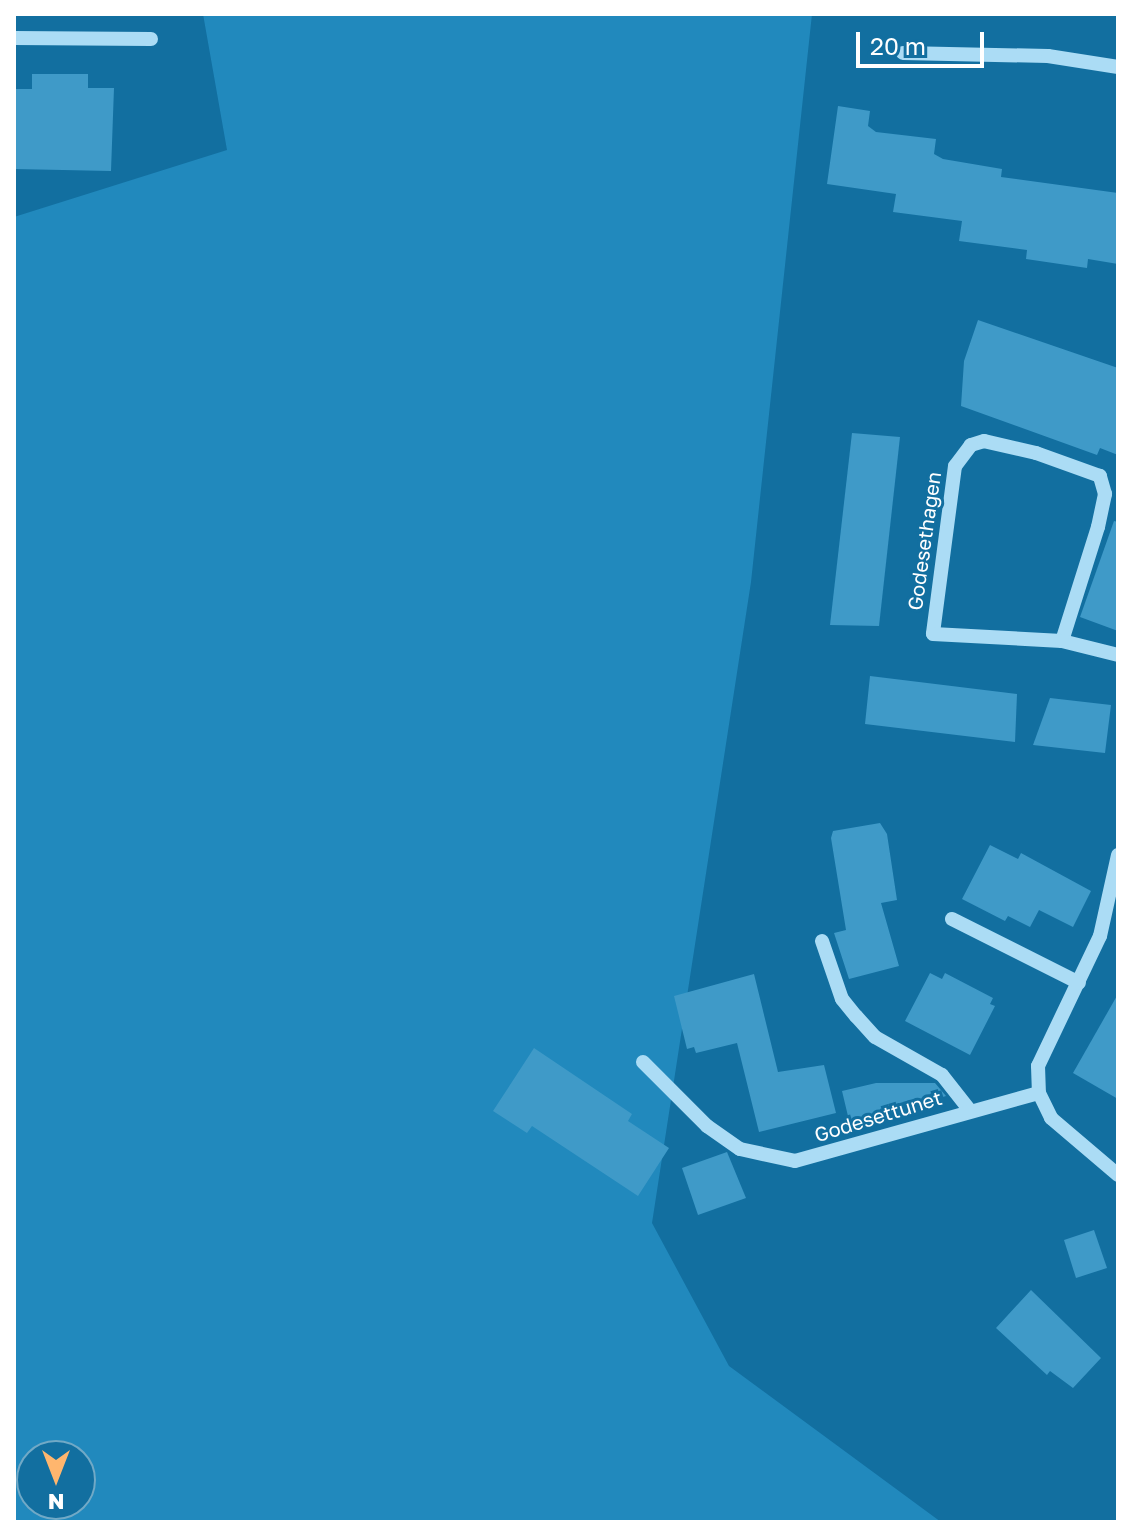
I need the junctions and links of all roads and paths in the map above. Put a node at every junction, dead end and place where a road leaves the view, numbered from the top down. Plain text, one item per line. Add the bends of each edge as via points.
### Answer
1 (14, 38) edge
2 (151, 39) dead end
3 (903, 53) dead end
4 (1118, 67) edge
5 (1062, 641) junction
6 (1118, 655) edge
7 (1118, 855) edge
8 (952, 919) dead end
9 (822, 941) dead end
10 (1079, 983) junction
11 (643, 1062) dead end
12 (1039, 1093) junction
13 (968, 1108) junction
14 (1118, 1175) edge

1 - 2 street
3 - 4 street via 1048,56
5 - 5 street, Godesethagen via 933,634 955,466 971,445 984,441 1036,453 1100,476 1105,494 1098,527
5 - 6 street, Godesethagen
7 - 10 street via 1100,936
8 - 10 street
9 - 13 street, Godesettunet via 842,999 856,1016 875,1037 942,1075
10 - 12 street via 1038,1066
11 - 13 street, Godesettunet via 707,1126 740,1149 767,1158 821,1156
12 - 13 street, Godesettunet
12 - 14 street via 1051,1118

